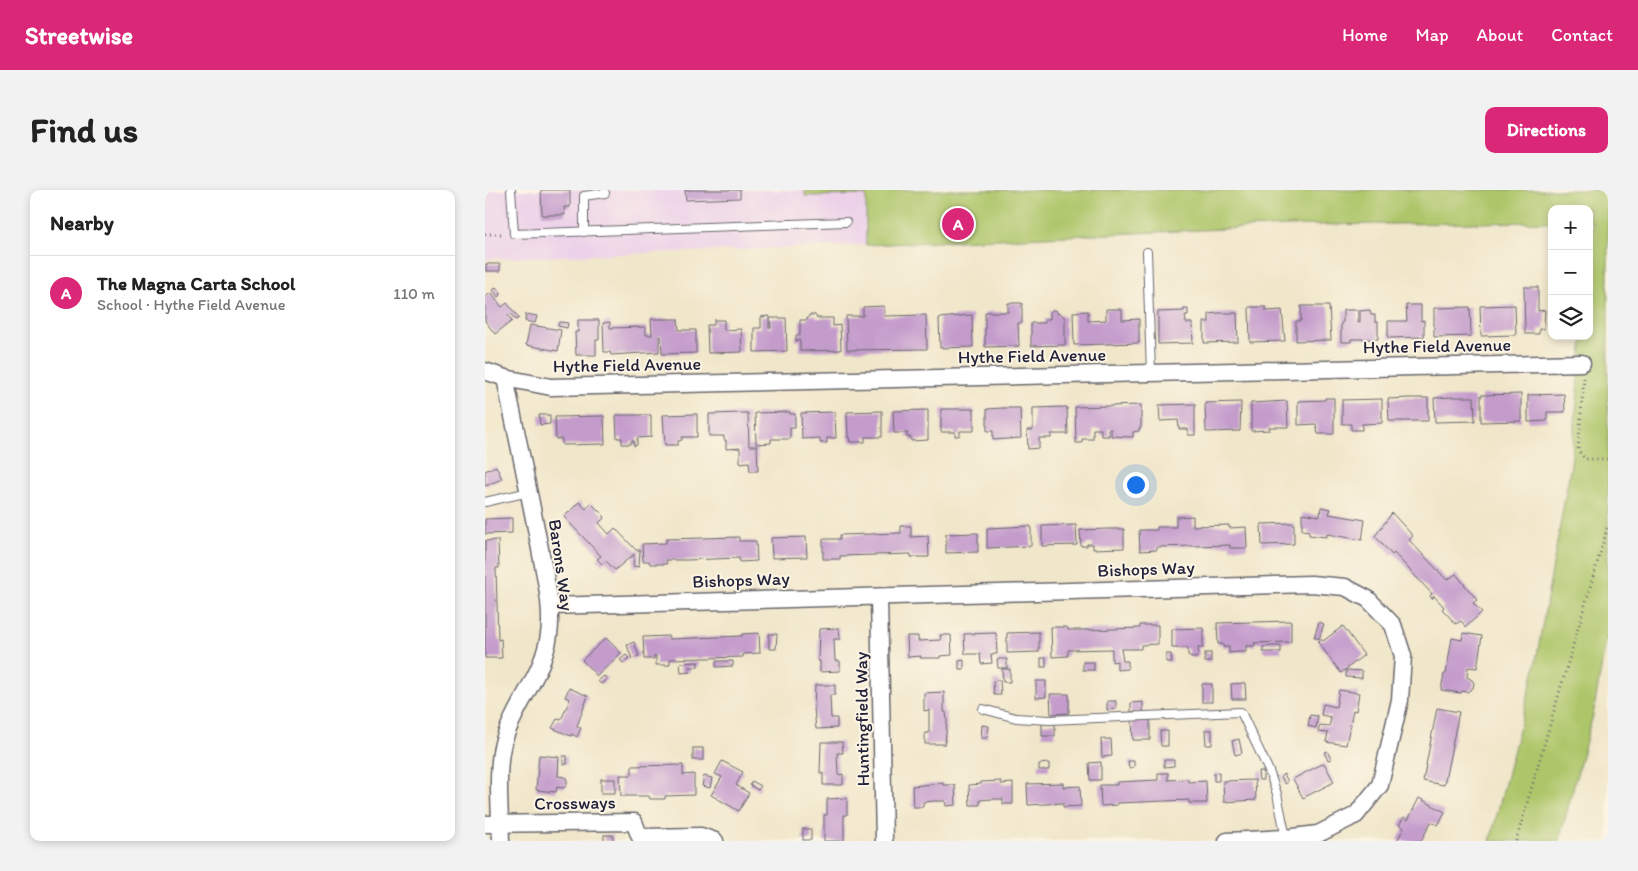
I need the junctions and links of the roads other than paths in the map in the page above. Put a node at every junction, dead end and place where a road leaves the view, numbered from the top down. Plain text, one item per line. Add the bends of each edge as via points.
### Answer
1 (511, 190) edge
2 (605, 193) dead end
3 (846, 222) dead end
4 (584, 232) junction
5 (1147, 252) dead end
6 (1582, 363) road end
7 (485, 371) edge
8 (1151, 373) junction
9 (505, 378) junction
10 (529, 492) junction
11 (485, 502) edge
12 (879, 596) junction
13 (550, 606) junction
14 (983, 709) dead end
15 (493, 824) edge
16 (1286, 838) junction
17 (501, 841) edge
18 (715, 841) edge
19 (884, 841) edge
20 (1227, 841) edge

1 - 4 lane via 514,234
2 - 4 lane via 584,196
3 - 4 lane
5 - 8 lane
6 - 8 street, Hythe Field Avenue
7 - 9 street, Hythe Field Avenue
8 - 9 street, Hythe Field Avenue via 551,387
9 - 10 street, Barons Way
10 - 11 lane
10 - 13 street, Barons Way
12 - 13 street, Bishops Way
12 - 16 street, Bishops Way via 1311,584 1345,587 1368,599 1393,625 1403,656 1401,700 1380,785 1356,815 1318,834
12 - 19 street, Huntingfield Way
13 - 15 street, Barons Way via 549,636 538,673 503,743
14 - 16 lane via 1016,718 1049,720 1241,712 1269,771
15 - 17 street, Barons Way
15 - 18 street, Crossways via 634,822 641,837 701,836
16 - 20 street, Bishops Way

